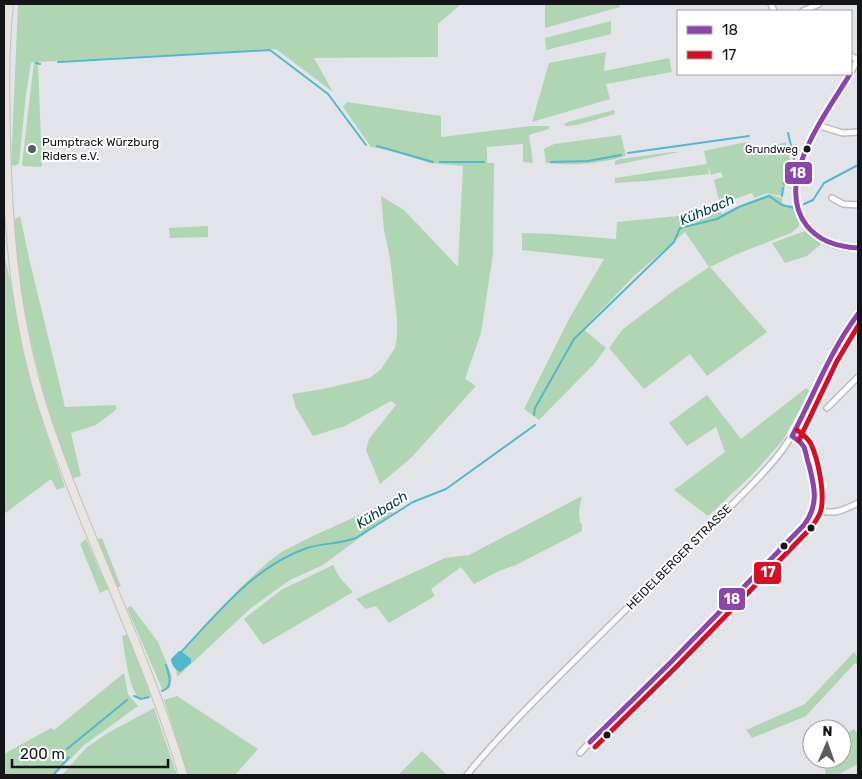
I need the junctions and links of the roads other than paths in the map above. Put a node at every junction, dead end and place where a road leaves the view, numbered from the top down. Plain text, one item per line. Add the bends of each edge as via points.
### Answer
1 (9, 4) edge
2 (819, 4) edge
3 (805, 10) edge
4 (849, 75) edge
5 (820, 126) junction
6 (858, 132) edge
7 (832, 198) dead end
8 (858, 204) edge
9 (858, 248) edge
10 (858, 314) edge
11 (858, 377) edge
12 (826, 408) dead end
13 (792, 436) junction
14 (858, 503) edge
15 (814, 508) junction
16 (580, 753) dead end
17 (183, 775) edge
18 (467, 775) edge

1 - 17 main road via 5,95 8,217 30,358 74,497 162,710
2 - 3 street
4 - 5 street
5 - 6 street via 844,133
5 - 9 street via 798,172 796,202 806,225 818,238 840,247
7 - 8 street via 843,204
10 - 13 street, HEIDELBERGER STRASSE via 836,347
11 - 12 street
13 - 15 street via 804,447 815,496
13 - 18 street, HEIDELBERGER STRASSE via 744,492 600,634
14 - 15 street via 831,513
15 - 16 street via 804,525

